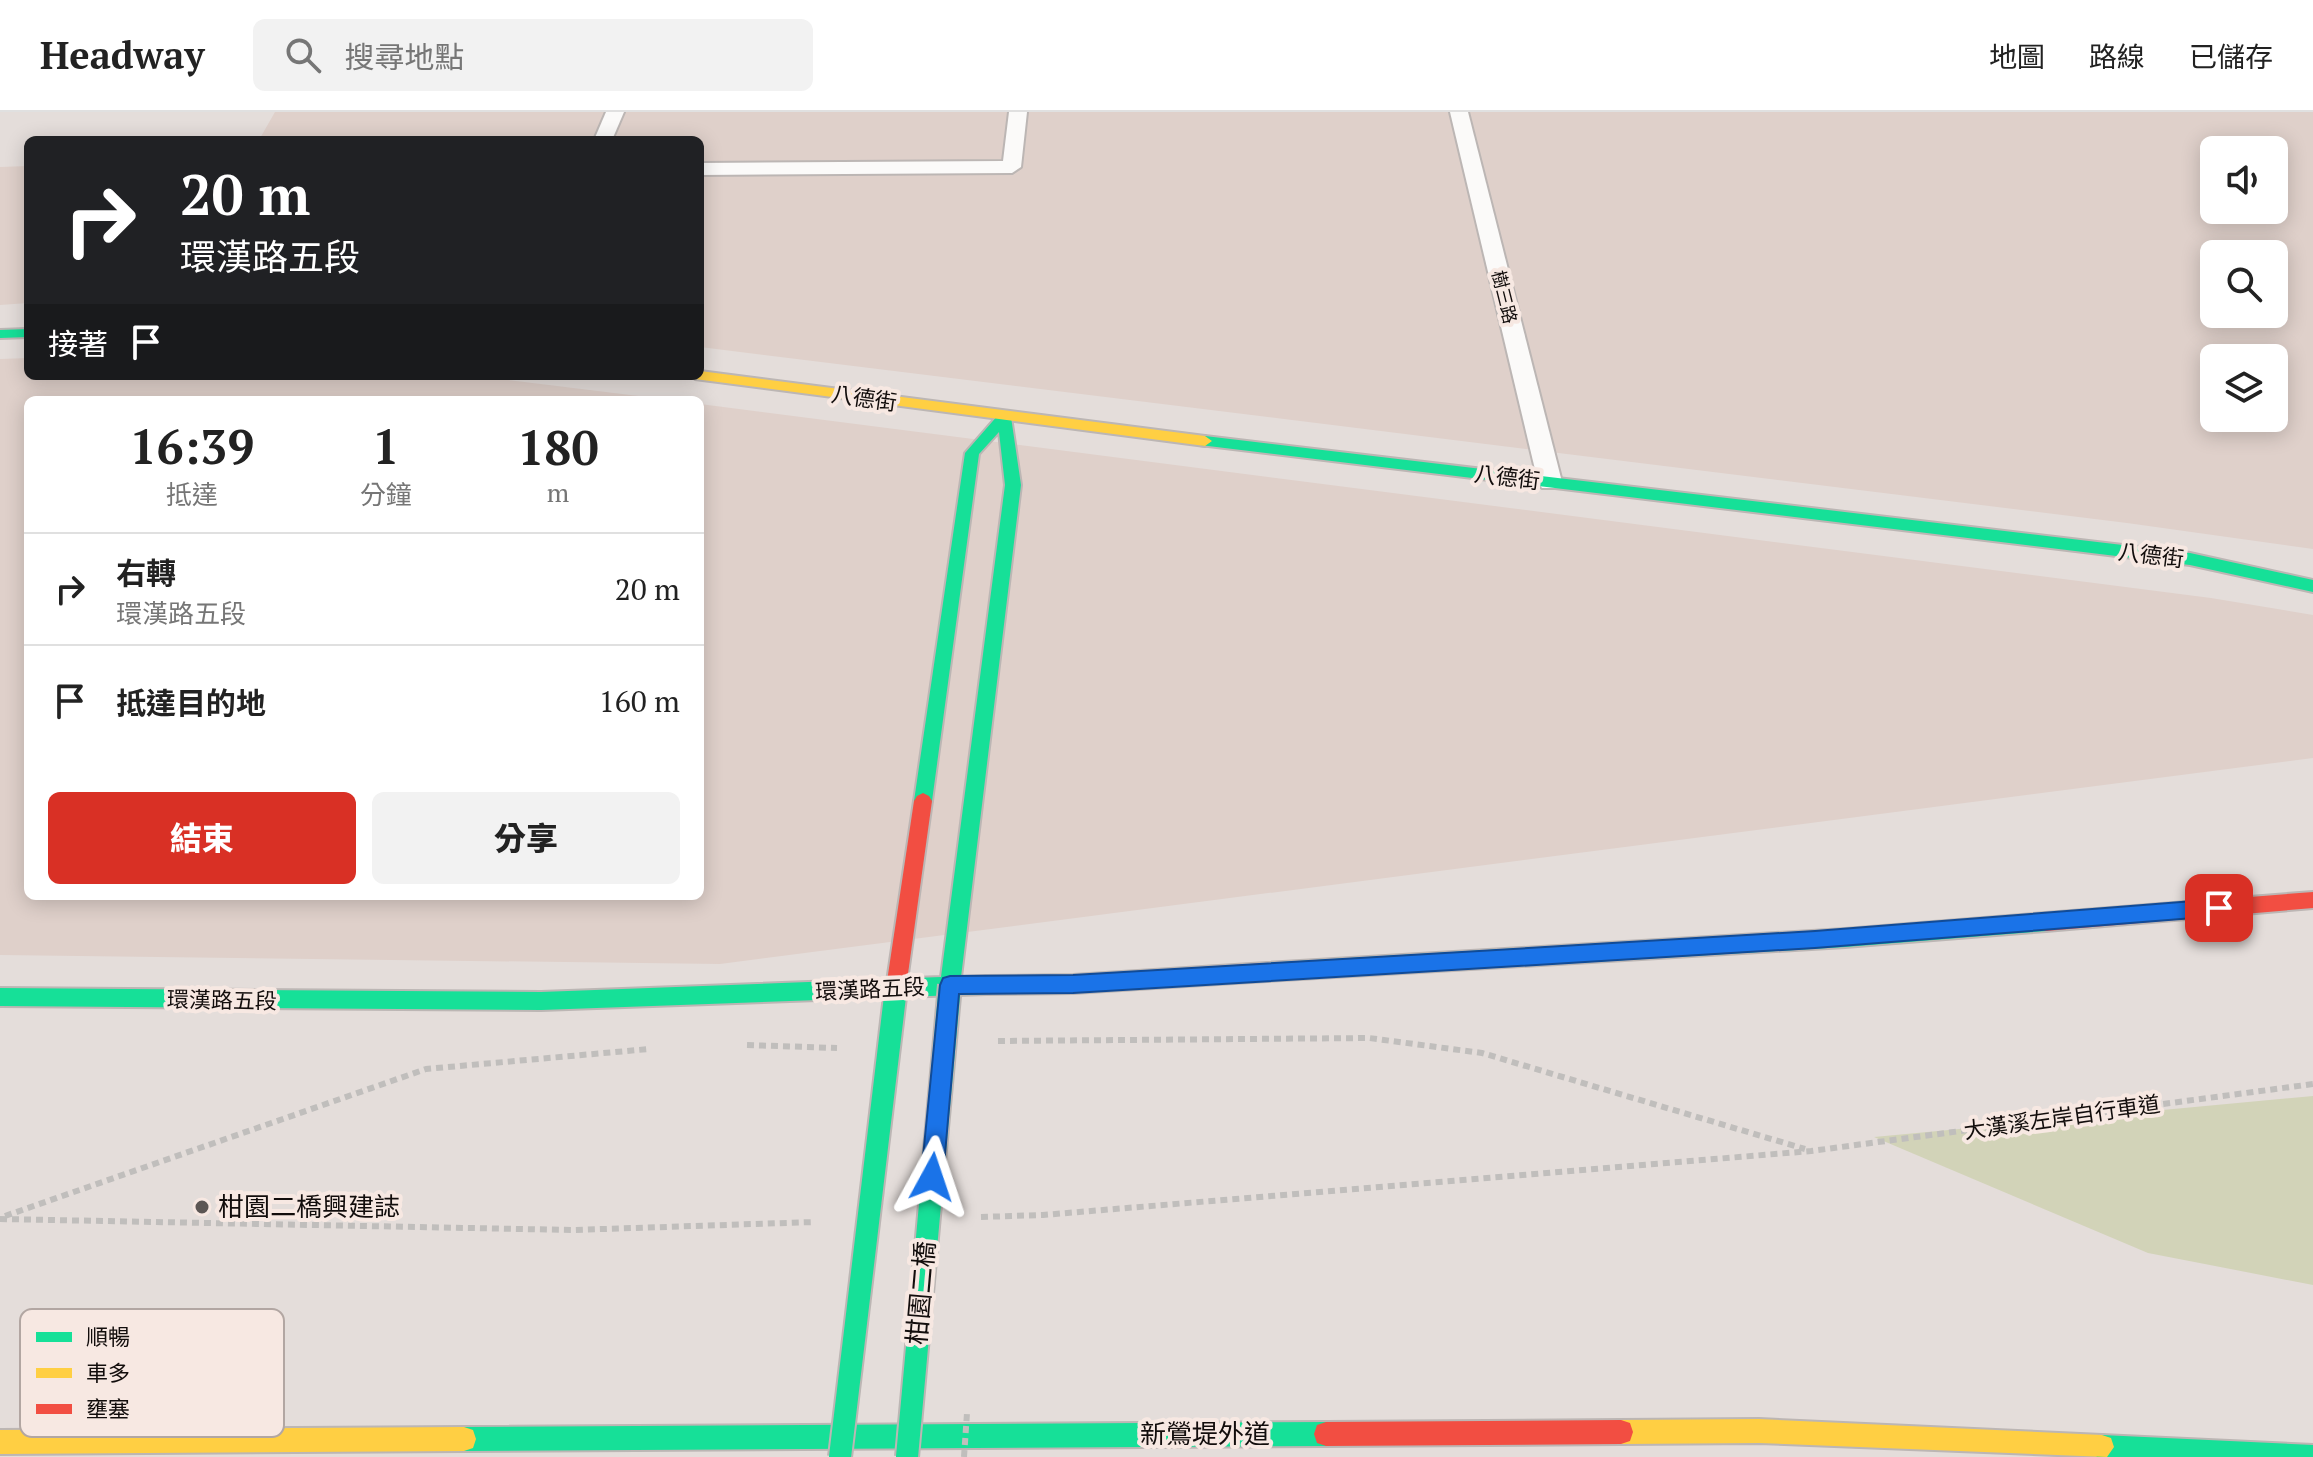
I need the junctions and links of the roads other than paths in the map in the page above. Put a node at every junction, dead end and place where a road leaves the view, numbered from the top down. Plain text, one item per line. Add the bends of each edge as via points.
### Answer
1 (615, 112) edge
2 (1018, 112) edge
3 (1459, 112) edge
4 (605, 136) edge
5 (704, 169) edge
6 (24, 333) edge
7 (0, 334) edge
8 (704, 377) edge
9 (1004, 417) junction
10 (1550, 482) junction
11 (2313, 586) edge
12 (2313, 900) edge
13 (950, 985) junction
14 (896, 988) junction
15 (0, 997) edge
16 (0, 1442) edge
17 (840, 1457) edge
18 (907, 1457) edge
19 (2313, 1457) edge

1 - 4 lane
2 - 5 lane via 1012,167
3 - 10 lane, 樹三路
6 - 7 street
8 - 9 street, 八德街
9 - 10 street, 八德街
9 - 13 street, 柑園二橋 via 1013,485
9 - 14 street via 972,453
10 - 11 street, 八德街 via 2190,559
12 - 13 street, 環漢路五段 via 1798,941 1073,984
13 - 14 street, 環漢路五段
13 - 18 street, 柑園二橋, bridge
14 - 15 street, 環漢路五段 via 541,1001
14 - 17 street, bridge
16 - 19 street, 新鶯堤外道 via 1759,1431

